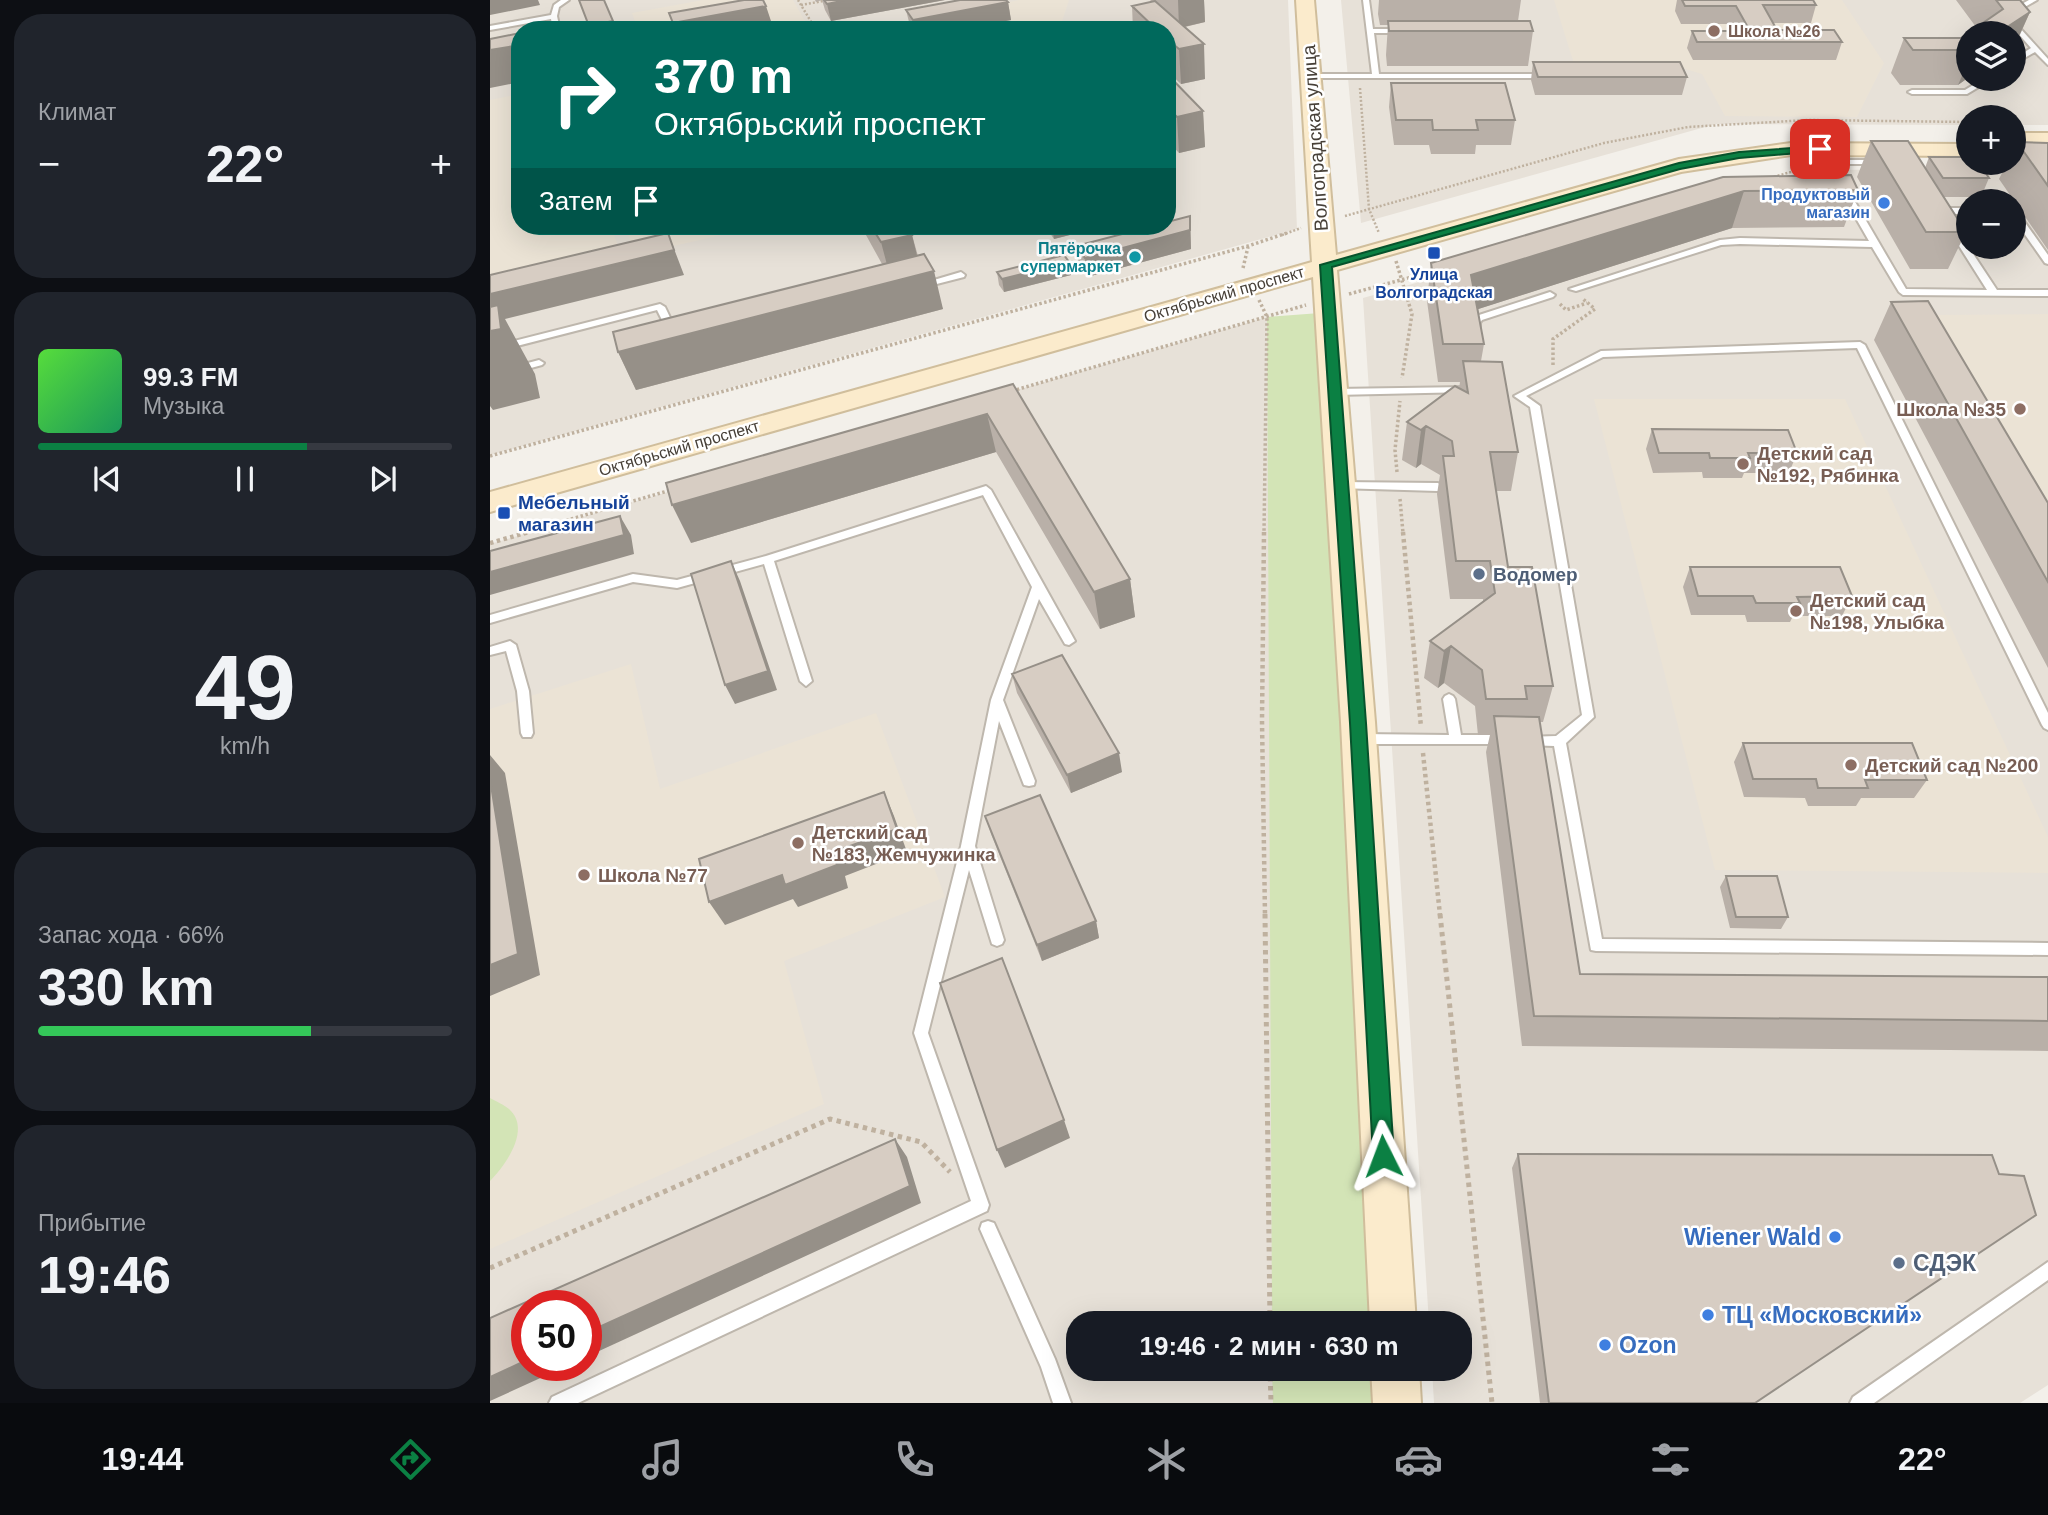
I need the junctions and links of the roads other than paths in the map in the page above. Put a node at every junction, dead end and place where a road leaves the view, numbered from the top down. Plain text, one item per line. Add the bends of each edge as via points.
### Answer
1 (566, 0) edge
2 (1306, 0) edge
3 (1366, 0) edge
4 (2034, 0) edge
5 (554, 16) junction
6 (527, 21) edge
7 (555, 21) edge
8 (511, 24) edge
9 (490, 28) edge
10 (1370, 31) junction
11 (1410, 31) edge
12 (2035, 49) junction
13 (2026, 55) edge
14 (2048, 63) edge
15 (1376, 75) junction
16 (1311, 76) junction
17 (1552, 76) edge
18 (1969, 91) edge
19 (1912, 92) dead end
20 (1956, 139) edge
21 (2026, 139) edge
22 (2048, 139) edge
23 (1956, 150) edge
24 (2026, 150) edge
25 (2048, 150) edge
26 (1825, 155) junction
27 (1885, 162) edge
28 (1956, 211) edge
29 (2026, 230) edge
30 (1956, 234) edge
31 (1874, 244) junction
32 (1325, 259) junction
33 (1972, 259) edge
34 (2048, 261) edge
35 (961, 275) dead end
36 (907, 288) edge
37 (1573, 289) road end
38 (1994, 293) junction
39 (2048, 293) edge
40 (1550, 295) road end
41 (678, 346) edge
42 (1479, 349) edge
43 (490, 350) edge
44 (539, 363) dead end
45 (490, 376) edge
46 (1474, 390) edge
47 (1335, 392) junction
48 (1341, 486) junction
49 (1438, 487) dead end
50 (490, 488) edge
51 (490, 502) edge
52 (768, 559) junction
53 (1038, 587) junction
54 (490, 619) edge
55 (1069, 640) dead end
56 (490, 651) edge
57 (806, 681) dead end
58 (1449, 699) dead end
59 (998, 701) junction
60 (2048, 725) edge
61 (527, 733) dead end
62 (1359, 739) junction
63 (1456, 740) junction
64 (1559, 741) junction
65 (1030, 781) dead end
66 (968, 846) junction
67 (996, 940) dead end
68 (2048, 949) edge
69 (988, 1229) dead end
70 (2048, 1270) edge
71 (1392, 1311) edge
72 (1396, 1381) edge
73 (558, 1403) edge
74 (1062, 1403) edge
75 (1398, 1403) edge
76 (1859, 1403) edge

1 - 5 lane via 556,6
2 - 16 main road, Волгоградская улица
3 - 10 lane
4 - 12 lane via 2005,15
5 - 6 lane
5 - 7 lane
8 - 9 lane
10 - 11 lane
10 - 15 lane
12 - 13 lane
12 - 14 lane
15 - 16 lane
15 - 17 lane
16 - 32 main road, Волгоградская улица
18 - 19 lane
20 - 32 main road, Октябрьский проспект via 1813,139 1670,158
21 - 22 main road
23 - 26 main road, Октябрьский проспект
24 - 25 main road
26 - 27 lane
26 - 31 lane
26 - 32 main road, Октябрьский проспект via 1739,155 1679,166
28 - 30 lane via 1941,211
29 - 34 lane
31 - 37 lane via 1720,243
31 - 38 lane via 1903,292
32 - 47 main road, Волгоградская улица
32 - 50 main road, Октябрьский проспект
32 - 51 main road, Октябрьский проспект
33 - 38 lane
35 - 36 lane
38 - 39 lane
40 - 42 lane via 1479,318 1475,323
41 - 43 lane via 660,307
44 - 45 lane
46 - 47 lane
47 - 48 main road, Волгоградская улица
48 - 49 lane
48 - 62 main road, Волгоградская улица
52 - 53 lane via 986,490
52 - 54 lane via 677,584 633,578
52 - 57 lane
53 - 55 lane
53 - 59 lane
56 - 61 lane via 510,645 523,691
58 - 63 lane
59 - 65 lane
59 - 66 lane
60 - 64 lane via 1860,345 1601,355 1513,395 1535,406 1588,717
62 - 63 lane
62 - 71 main road, Волгоградская улица
63 - 64 lane
64 - 68 lane via 1596,945
66 - 67 lane
66 - 73 lane via 921,1033 981,1205
69 - 74 lane
70 - 76 lane
72 - 75 main road

